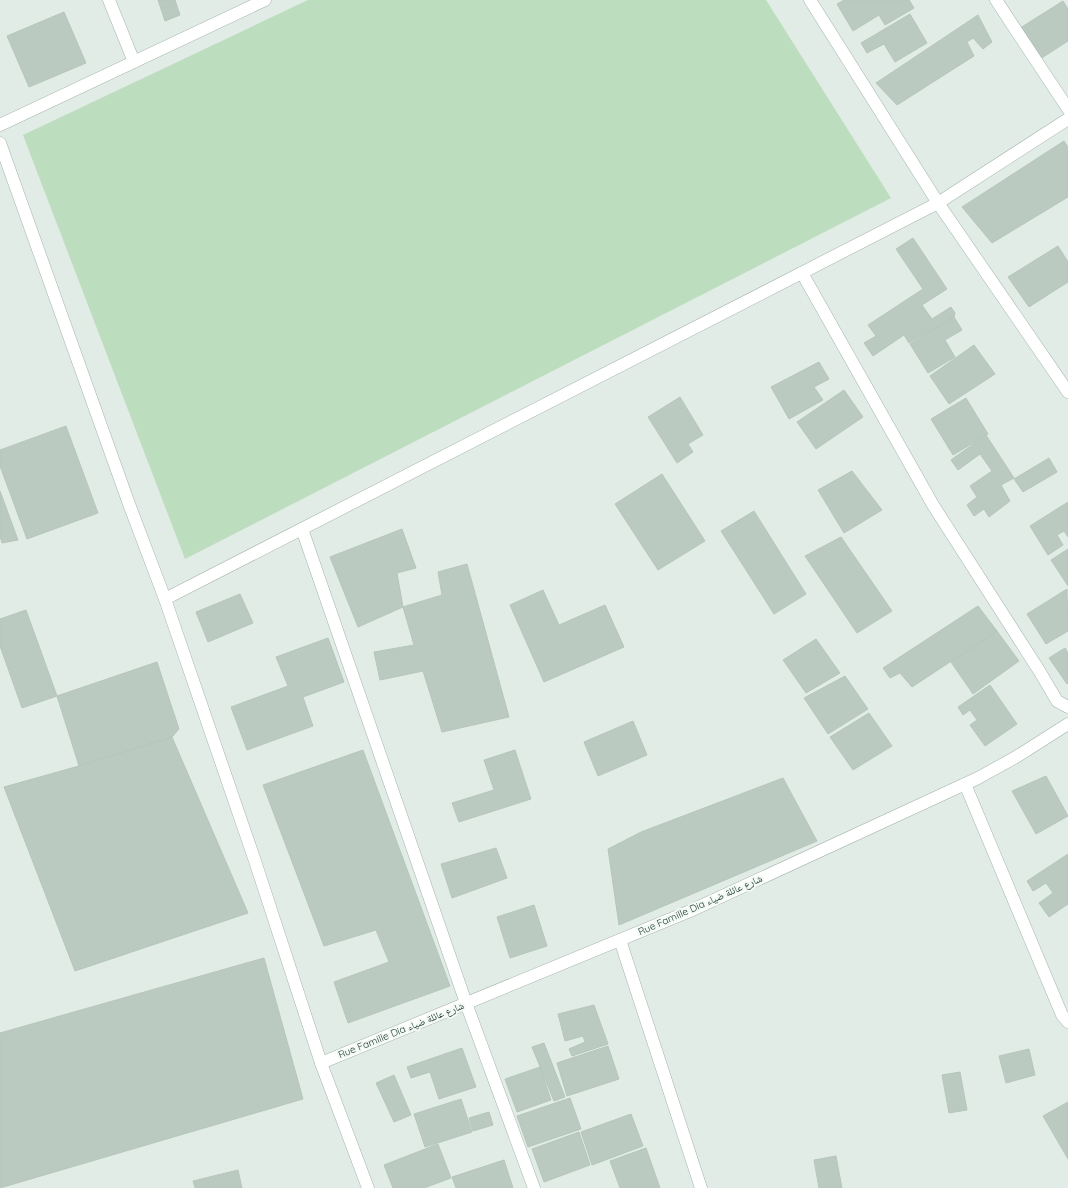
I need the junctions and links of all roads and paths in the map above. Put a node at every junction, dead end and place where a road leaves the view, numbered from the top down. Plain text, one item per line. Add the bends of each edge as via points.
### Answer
1 (109, 0) edge
2 (265, 0) edge
3 (810, 0) edge
4 (996, 0) edge
5 (134, 62) junction
6 (1068, 109) edge
7 (1068, 120) edge
8 (0, 125) edge
9 (0, 143) edge
10 (938, 203) junction
11 (802, 273) junction
12 (1068, 392) edge
13 (302, 529) junction
14 (165, 599) junction
15 (1068, 708) edge
16 (1068, 724) edge
17 (965, 784) junction
18 (620, 940) junction
19 (466, 1003) junction
20 (1068, 1022) edge
21 (321, 1062) junction
22 (368, 1188) edge
23 (534, 1188) edge
24 (701, 1188) edge

1 - 5 street
2 - 5 street
3 - 10 street
4 - 6 street
5 - 8 street
7 - 10 street
9 - 14 street
10 - 11 street
10 - 12 street
11 - 13 street
11 - 15 street via 933,505 1057,701
13 - 14 street
13 - 19 street
14 - 21 street
16 - 17 street, Rue Famille Dia شارع عائلة ضياء via 1016,757
17 - 18 street, Rue Famille Dia شارع عائلة ضياء via 690,911
17 - 20 street via 1062,1015
18 - 19 street, Rue Famille Dia شارع عائلة ضياء
18 - 24 street
19 - 21 street, Rue Famille Dia شارع عائلة ضياء
19 - 23 street
21 - 22 street

